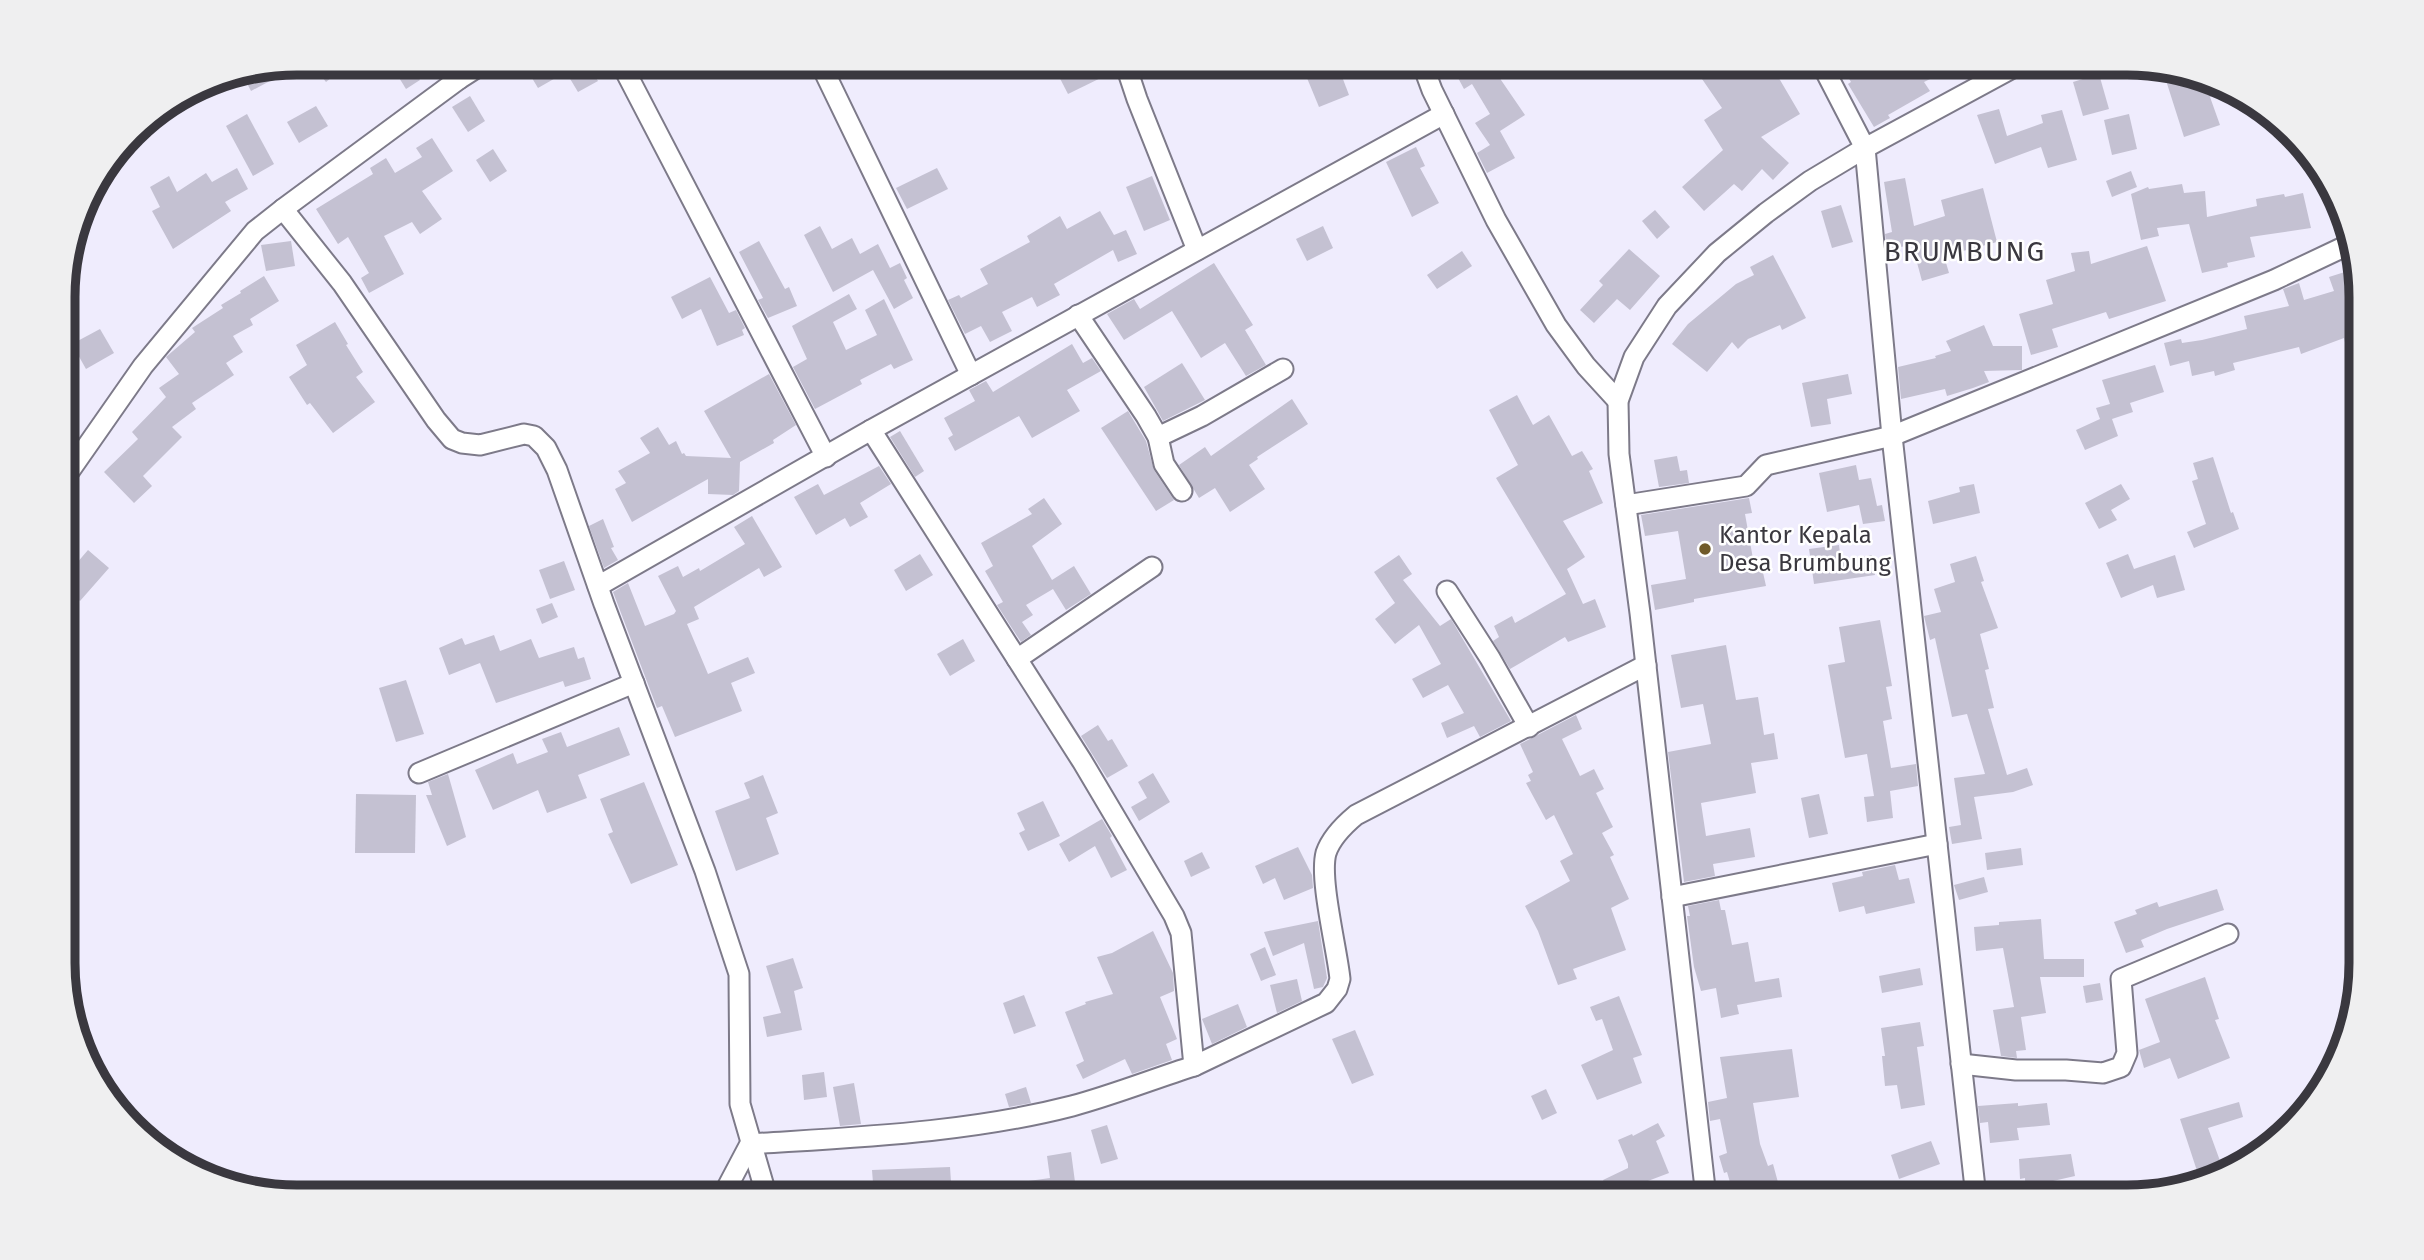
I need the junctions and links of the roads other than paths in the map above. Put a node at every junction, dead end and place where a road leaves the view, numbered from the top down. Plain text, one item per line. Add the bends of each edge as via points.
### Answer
1 (456, 75) edge
2 (465, 75) edge
3 (627, 75) edge
4 (826, 75) edge
5 (1129, 75) edge
6 (1427, 75) edge
7 (1827, 75) edge
8 (2000, 75) edge
9 (459, 79) junction
10 (1444, 114) junction
11 (1865, 148) junction
12 (283, 209) junction
13 (2343, 248) edge
14 (1197, 250) junction
15 (1078, 315) junction
16 (1283, 369) dead end
17 (971, 375) junction
18 (1618, 401) junction
19 (870, 430) junction
20 (1892, 436) junction
21 (1158, 437) junction
22 (826, 457) junction
23 (76, 462) edge
24 (1182, 491) dead end
25 (1626, 505) junction
26 (1152, 567) dead end
27 (598, 586) junction
28 (1447, 591) dead end
29 (1017, 659) junction
30 (1646, 664) junction
31 (634, 682) junction
32 (1529, 727) junction
33 (419, 773) dead end
34 (1937, 844) junction
35 (1672, 897) junction
36 (2228, 934) dead end
37 (1961, 1064) junction
38 (1194, 1066) junction
39 (750, 1144) junction
40 (1705, 1184) edge
41 (1975, 1184) edge
42 (728, 1185) edge
43 (763, 1185) edge

1 - 9 street
2 - 9 street
3 - 22 street
4 - 17 street
5 - 14 street
6 - 10 street
7 - 11 street
8 - 11 street
9 - 12 street
10 - 14 street
10 - 18 street via 1556,325
11 - 18 street via 1810,181 1717,253 1667,306 1634,357
11 - 20 street
12 - 23 street via 255,231 143,366
12 - 27 street via 350,294 452,439 471,444 524,434 534,436 546,448
13 - 20 street via 2274,280
14 - 15 street
15 - 17 street
15 - 21 street
16 - 21 street
17 - 19 street
18 - 25 street
19 - 22 street
19 - 29 street
20 - 25 street via 1766,465 1746,486
20 - 34 street
21 - 24 street via 1164,464
22 - 27 street
25 - 30 street
26 - 29 street
27 - 31 street
28 - 32 street
29 - 38 street via 1178,924
30 - 32 street
30 - 35 street
31 - 33 street
31 - 39 street via 739,974 740,1104
32 - 38 street via 1356,815 1343,826 1326,854 1325,881 1340,979 1337,989 1326,1003
34 - 35 street
34 - 37 street
35 - 40 street
36 - 37 street via 2121,979 2127,1053 2114,1071
37 - 41 street
38 - 39 street via 1073,1105 985,1124
39 - 42 street
39 - 43 street

